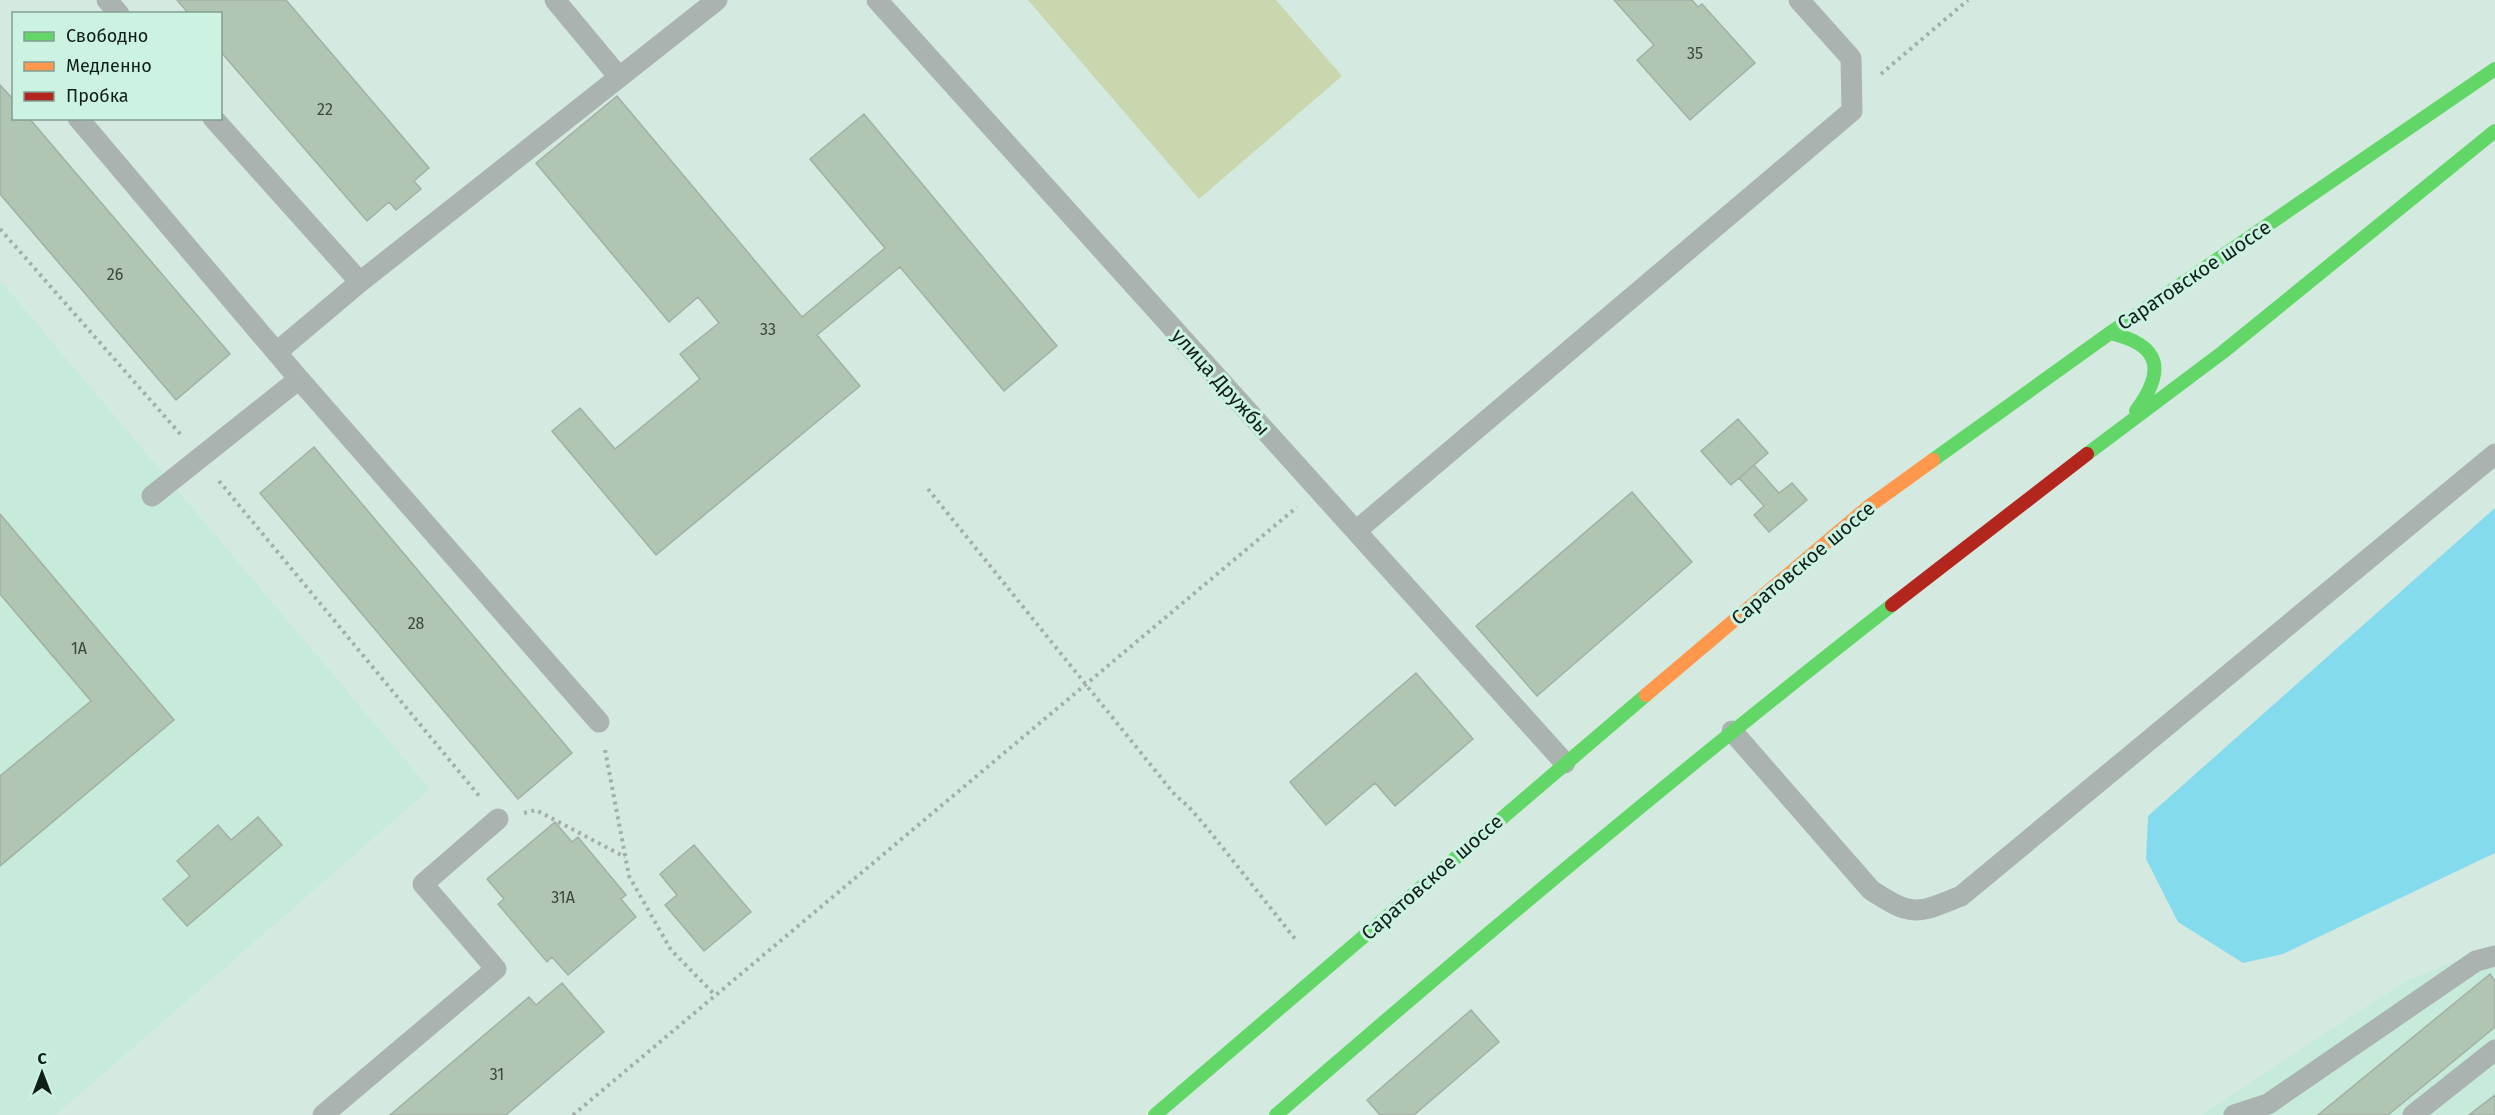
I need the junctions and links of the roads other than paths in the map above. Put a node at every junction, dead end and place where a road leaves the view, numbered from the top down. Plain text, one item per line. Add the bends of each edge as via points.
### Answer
1 (107, 0) edge
2 (555, 0) edge
3 (717, 0) edge
4 (877, 0) edge
5 (1799, 0) edge
6 (117, 12) edge
7 (2495, 69) edge
8 (619, 77) junction
9 (80, 120) edge
10 (215, 120) edge
11 (2495, 131) edge
12 (360, 282) junction
13 (2110, 333) junction
14 (278, 351) junction
15 (299, 379) junction
16 (2130, 420) junction
17 (2495, 454) edge
18 (152, 496) dead end
19 (1356, 531) junction
20 (599, 722) road end
21 (1732, 731) junction
22 (1565, 763) junction
23 (498, 819) road end
24 (2495, 956) edge
25 (2495, 1050) edge
26 (323, 1115) edge
27 (1155, 1115) edge
28 (1276, 1115) edge
29 (2234, 1115) edge
30 (2413, 1115) edge

1 - 6 lane
2 - 8 lane
3 - 8 lane
4 - 19 lane, улица Дружбы
5 - 19 lane via 1851,58 1852,111
7 - 13 main road, Саратовское шоссе
8 - 12 lane
9 - 14 lane
10 - 12 lane
11 - 16 main road via 2223,352
12 - 14 lane
13 - 16 main road via 2136,339 2150,351 2156,367 2152,387
13 - 22 main road, Саратовское шоссе via 1868,507
14 - 15 lane
15 - 18 lane
15 - 20 lane
16 - 21 main road
17 - 21 lane via 1961,896 1925,910 1898,908 1870,890
19 - 22 lane, улица Дружбы
21 - 28 main road
22 - 27 main road, Саратовское шоссе
23 - 26 lane via 423,884 496,969
24 - 29 lane via 2476,961 2268,1104
25 - 30 lane

